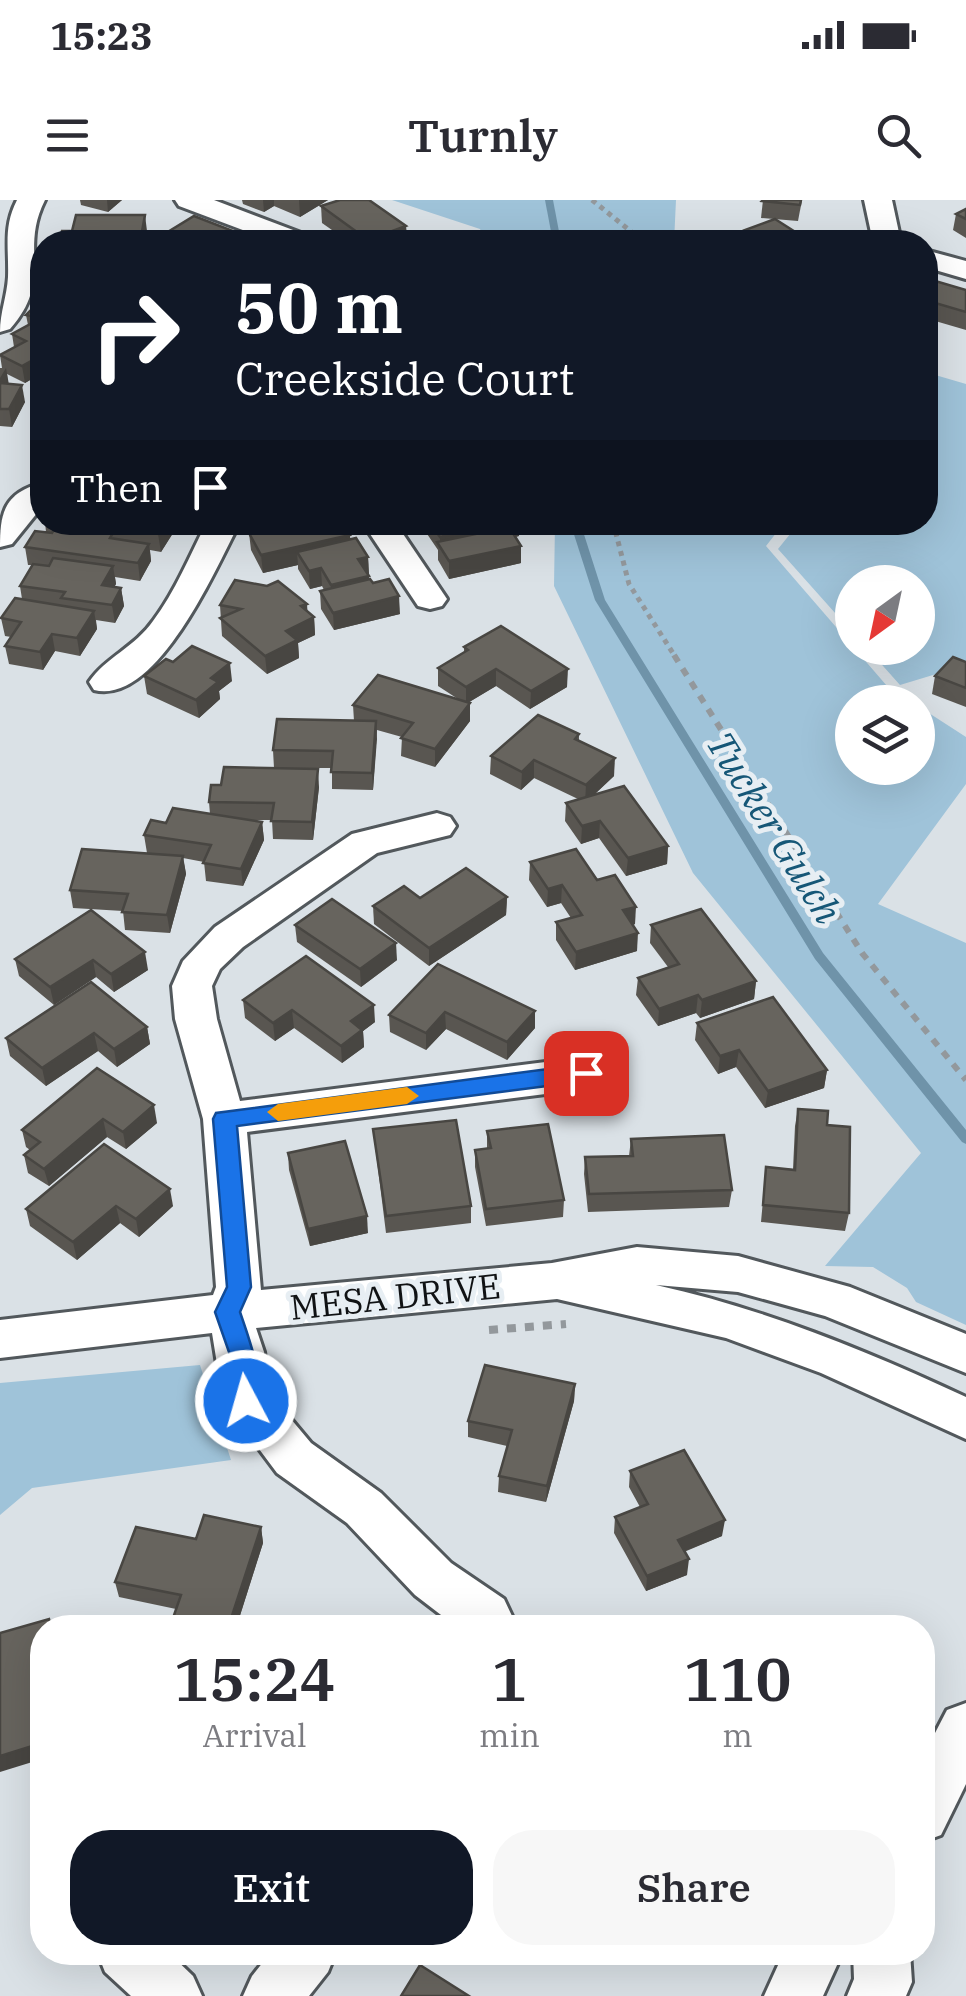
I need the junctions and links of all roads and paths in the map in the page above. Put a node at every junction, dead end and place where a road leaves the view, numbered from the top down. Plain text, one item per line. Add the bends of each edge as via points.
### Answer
1 (32, 200) edge
2 (189, 200) edge
3 (592, 200) edge
4 (878, 200) edge
5 (267, 230) edge
6 (629, 230) edge
7 (876, 230) edge
8 (938, 262) edge
9 (966, 270) edge
10 (0, 324) edge
11 (30, 501) edge
12 (217, 535) edge
13 (387, 535) edge
14 (616, 535) edge
15 (0, 537) edge
16 (430, 598) dead end
17 (107, 682) dead end
18 (437, 826) dead end
19 (586, 1073) dead end
20 (966, 1080) edge
21 (224, 1119) junction
22 (552, 1281) junction
23 (228, 1312) junction
24 (578, 1323) dead end
25 (480, 1331) dead end
26 (0, 1339) edge
27 (966, 1354) edge
28 (966, 1418) edge
29 (485, 1615) edge
30 (966, 1728) edge
31 (935, 1790) edge
32 (139, 1965) edge
33 (297, 1965) edge
34 (808, 1965) edge
35 (882, 1965) edge
36 (173, 1996) edge
37 (272, 1996) edge
38 (792, 1996) edge
39 (876, 1996) edge

1 - 10 street via 17,225 22,293
2 - 5 street
3 - 6 path
4 - 7 street
8 - 9 street
11 - 15 street
12 - 17 street via 168,626
13 - 16 street
14 - 20 path via 629,584 862,953
18 - 21 street via 366,843 203,961 192,986 196,1019
19 - 21 street
21 - 23 street via 239,1287
22 - 23 street, MESA DRIVE
22 - 27 street, MESA DRIVE via 637,1266 738,1274 834,1300
22 - 28 street, MESA DRIVE via 729,1320 838,1359
23 - 26 street, MESA DRIVE
23 - 29 street via 246,1401 294,1458 364,1508 434,1580
24 - 25 path
30 - 31 street
32 - 36 street
33 - 37 street
34 - 38 street
35 - 39 street

